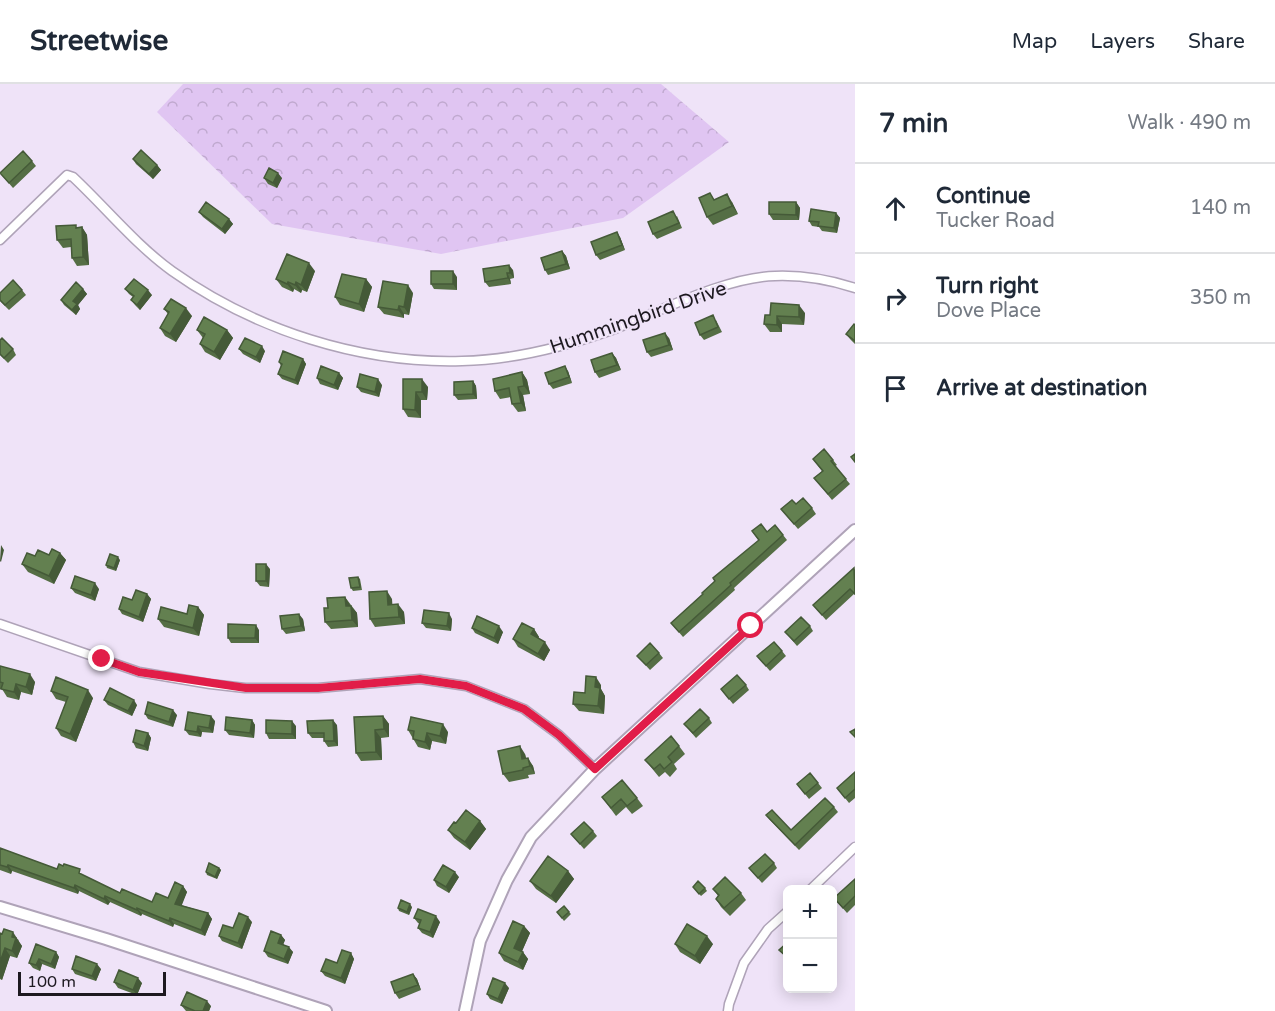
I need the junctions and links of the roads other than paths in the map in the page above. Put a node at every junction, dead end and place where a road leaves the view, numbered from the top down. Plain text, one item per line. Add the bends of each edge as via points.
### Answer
1 (0, 240) edge
2 (855, 288) edge
3 (855, 530) edge
4 (0, 624) edge
5 (595, 769) junction
6 (855, 847) edge
7 (815, 885) edge
8 (0, 907) edge
9 (783, 916) edge
10 (326, 1011) edge
11 (465, 1011) edge
12 (728, 1011) edge

1 - 2 street, Hummingbird Drive via 67,175 74,177 171,270 215,298 255,318 331,346 398,358 462,361 540,351 610,330 728,284 774,276 830,280
3 - 5 street
4 - 5 street via 139,672 210,684 318,688 420,679 466,686 524,709
5 - 11 street via 531,837 507,880 480,941
6 - 7 street
8 - 10 street
9 - 12 street via 768,929 744,963

